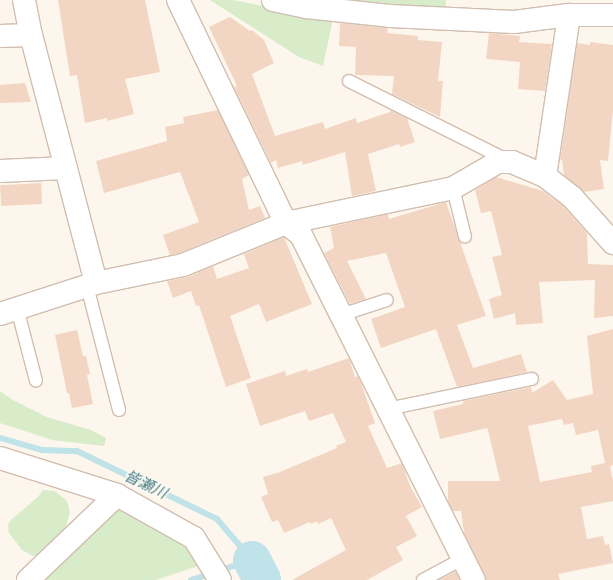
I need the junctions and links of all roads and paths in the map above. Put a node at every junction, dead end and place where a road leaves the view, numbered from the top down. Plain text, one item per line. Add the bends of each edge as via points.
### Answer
1 (24, 0) edge
2 (178, 0) edge
3 (273, 0) edge
4 (613, 15) edge
5 (569, 16) junction
6 (31, 35) junction
7 (0, 36) edge
8 (348, 80) dead end
9 (512, 162) junction
10 (66, 168) junction
11 (0, 171) edge
12 (545, 176) junction
13 (454, 188) junction
14 (286, 223) junction
15 (464, 237) dead end
16 (613, 243) edge
17 (91, 284) junction
18 (387, 300) dead end
19 (9, 311) edge
20 (341, 315) junction
21 (532, 379) dead end
22 (36, 381) dead end
23 (388, 408) junction
24 (119, 410) dead end
25 (0, 458) edge
26 (117, 495) junction
27 (464, 558) junction
28 (215, 571) edge
29 (28, 580) edge
30 (423, 580) edge
31 (474, 580) edge

1 - 6 street
2 - 14 street
3 - 5 street via 306,7 398,17 514,22
4 - 5 street
5 - 12 street
6 - 7 street
6 - 10 street
8 - 9 lane
9 - 12 street
9 - 13 street via 498,162
10 - 11 street
10 - 17 street
12 - 16 street via 572,197
13 - 14 street
13 - 15 lane
14 - 17 street via 183,265
14 - 20 street via 301,235
17 - 19 street
17 - 24 lane
18 - 20 lane
19 - 22 lane
20 - 23 street
21 - 23 lane
23 - 27 street
25 - 26 street
26 - 28 street via 194,538
26 - 29 street
27 - 30 lane
27 - 31 street

